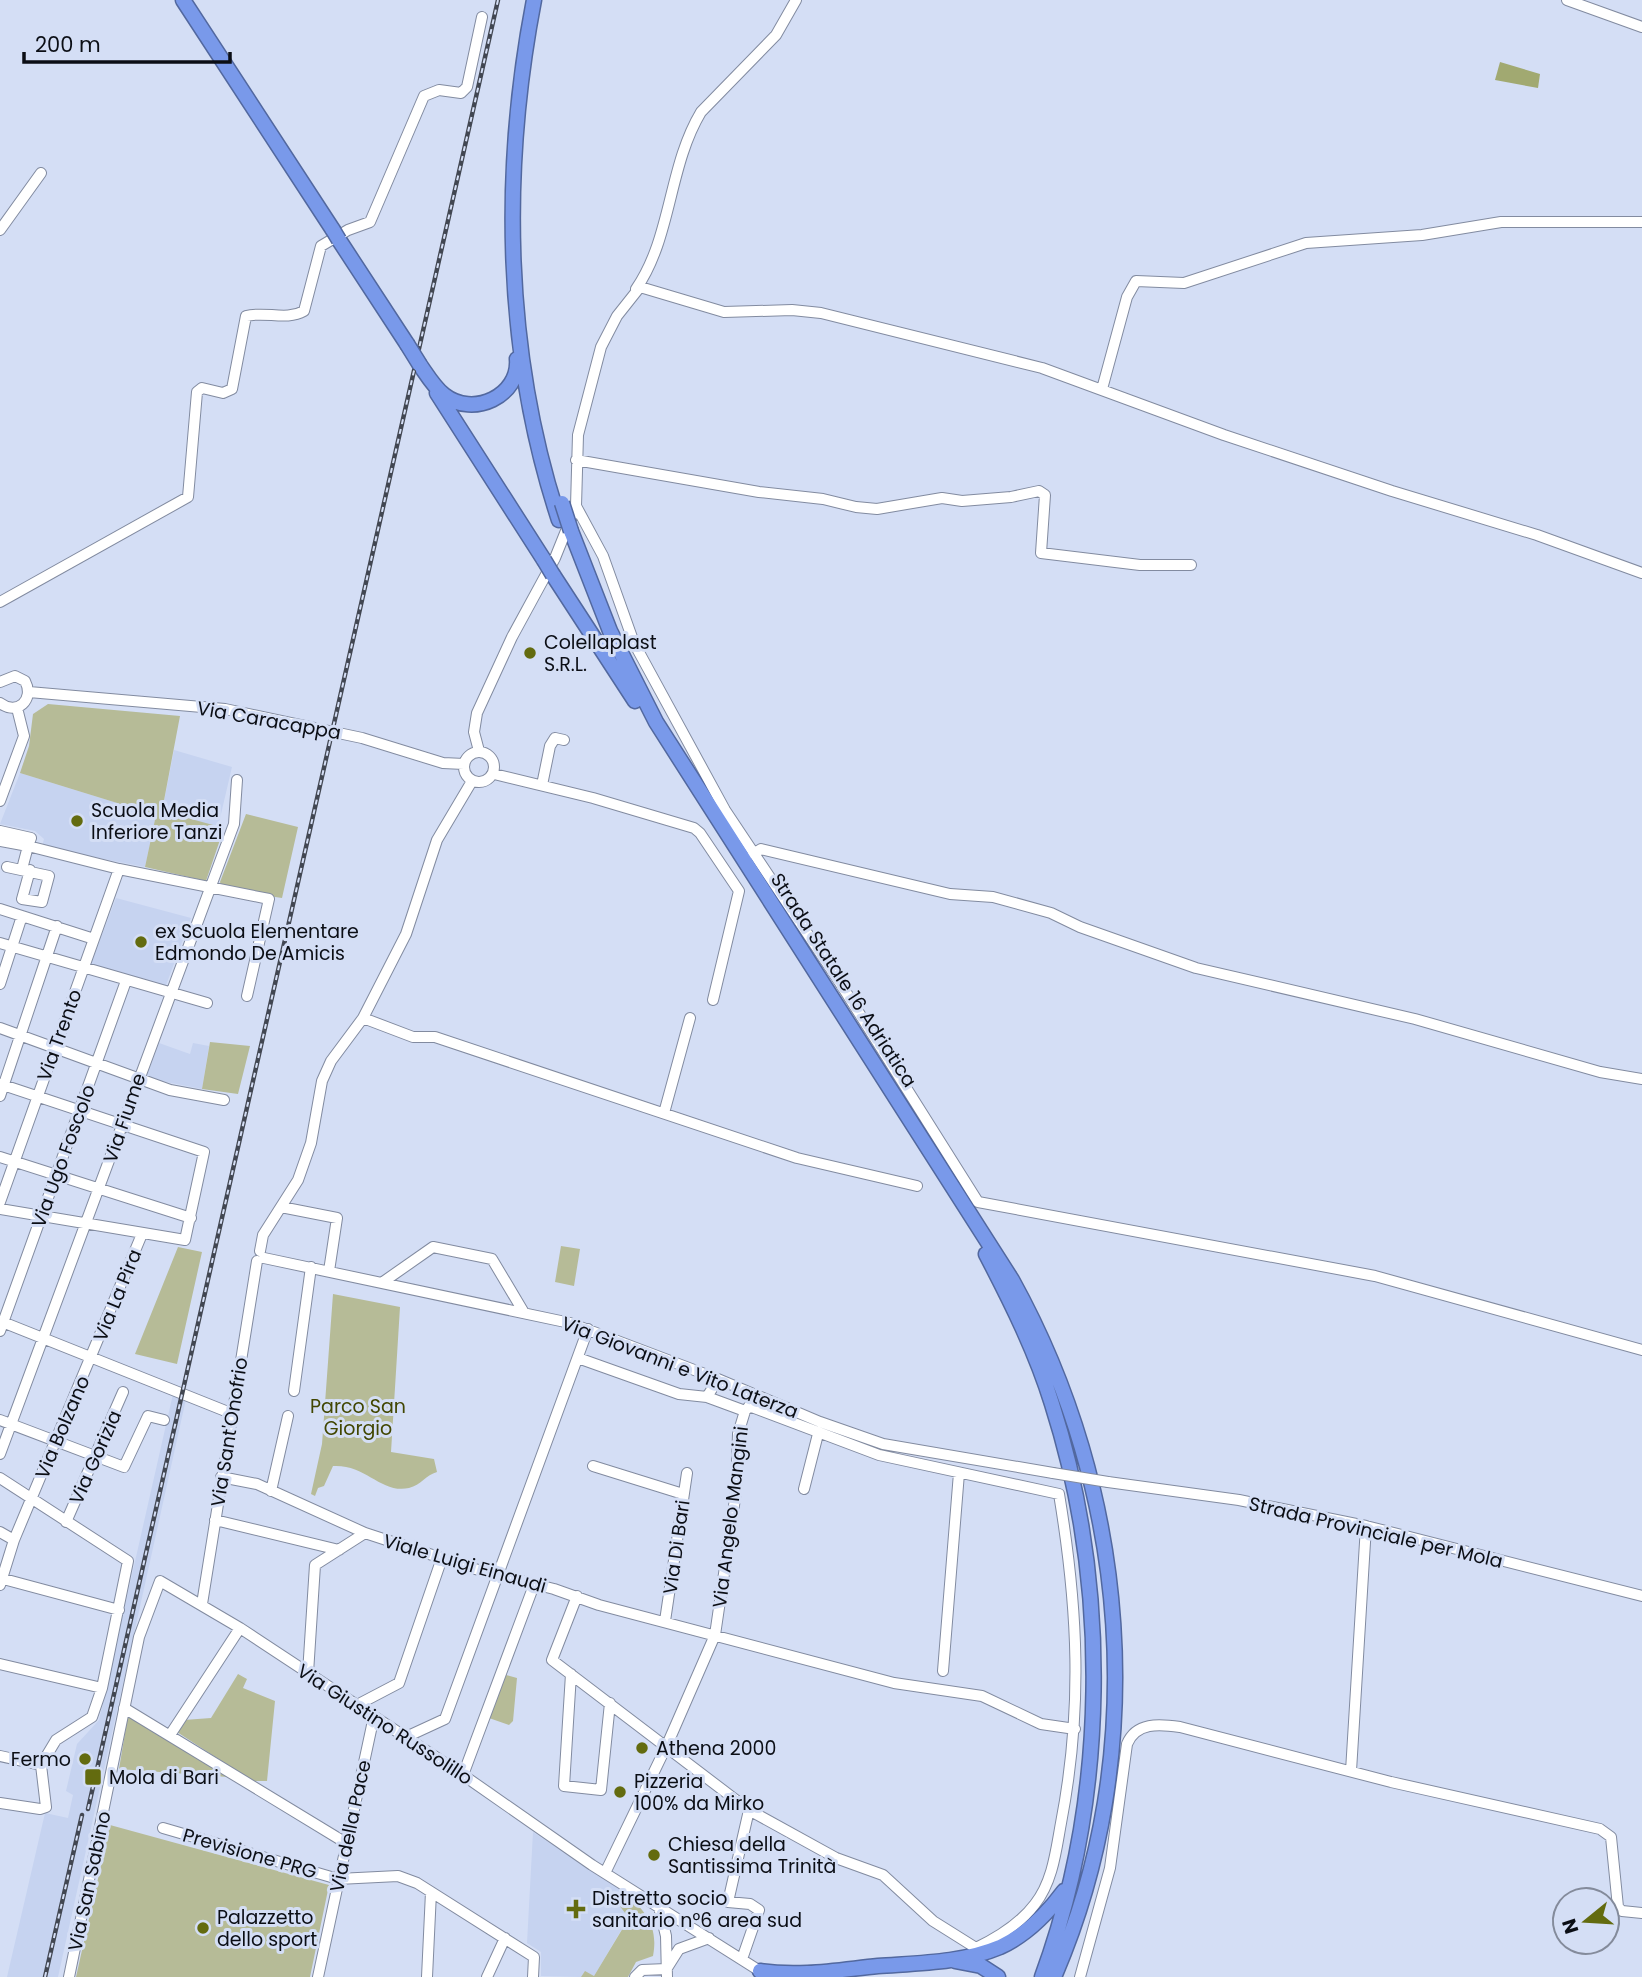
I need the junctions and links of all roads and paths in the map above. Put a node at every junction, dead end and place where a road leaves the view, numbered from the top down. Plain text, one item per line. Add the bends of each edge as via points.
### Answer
1 (183, 0) edge
2 (534, 0) edge
3 (544, 0) edge
4 (796, 0) edge
5 (1567, 0) edge
6 (482, 17) dead end
7 (1642, 27) edge
8 (41, 173) dead end
9 (1642, 222) edge
10 (0, 230) edge
11 (513, 237) junction
12 (636, 290) junction
13 (420, 365) junction
14 (1102, 389) junction
15 (576, 460) junction
16 (569, 504) junction
17 (569, 537) junction
18 (1192, 565) dead end
19 (1642, 573) edge
20 (549, 576) junction
21 (0, 602) edge
22 (0, 682) edge
23 (29, 692) junction
24 (635, 701) junction
25 (0, 703) edge
26 (17, 708) junction
27 (564, 740) dead end
28 (479, 751) junction
29 (464, 764) junction
30 (494, 774) junction
31 (237, 780) dead end
32 (472, 781) junction
33 (542, 785) junction
34 (0, 801) edge
35 (0, 831) edge
36 (0, 841) edge
37 (28, 846) junction
38 (753, 854) junction
39 (7, 867) dead end
40 (119, 869) junction
41 (211, 887) junction
42 (0, 909) edge
43 (22, 916) junction
44 (57, 926) junction
45 (94, 939) junction
46 (0, 943) edge
47 (12, 947) junction
48 (47, 958) junction
49 (83, 970) junction
50 (127, 981) junction
51 (0, 984) edge
52 (169, 993) junction
53 (247, 996) dead end
54 (713, 1000) dead end
55 (207, 1003) dead end
56 (363, 1018) junction
57 (690, 1018) dead end
58 (0, 1028) edge
59 (20, 1035) junction
60 (54, 1047) junction
61 (96, 1062) junction
62 (138, 1077) junction
63 (1642, 1079) edge
64 (1, 1088) edge
65 (36, 1097) junction
66 (224, 1100) dead end
67 (79, 1111) junction
68 (664, 1113) junction
69 (122, 1125) junction
70 (0, 1157) edge
71 (15, 1161) junction
72 (56, 1175) junction
73 (917, 1186) dead end
74 (99, 1188) junction
75 (0, 1202) edge
76 (281, 1207) junction
77 (0, 1209) edge
78 (41, 1218) junction
79 (191, 1218) junction
80 (83, 1226) junction
81 (142, 1234) junction
82 (260, 1257) junction
83 (311, 1266) junction
84 (329, 1270) junction
85 (383, 1282) junction
86 (523, 1311) junction
87 (1, 1325) edge
88 (588, 1329) junction
89 (42, 1337) junction
90 (1642, 1350) edge
91 (93, 1355) junction
92 (578, 1358) junction
93 (718, 1378) junction
94 (293, 1391) dead end
95 (123, 1392) dead end
96 (760, 1395) junction
97 (707, 1397) junction
98 (747, 1408) junction
99 (233, 1414) junction
100 (288, 1416) dead end
101 (0, 1420) edge
102 (164, 1420) dead end
103 (12, 1423) junction
104 (818, 1434) junction
105 (58, 1440) junction
106 (0, 1454) edge
107 (95, 1457) junction
108 (593, 1466) dead end
109 (687, 1473) dead end
110 (958, 1473) junction
111 (221, 1477) junction
112 (0, 1478) edge
113 (1108, 1482) joint
114 (804, 1489) dead end
115 (271, 1491) junction
116 (683, 1494) junction
117 (31, 1499) junction
118 (215, 1520) junction
119 (66, 1522) junction
120 (1366, 1526) junction
121 (0, 1532) edge
122 (365, 1534) junction
123 (14, 1540) junction
124 (339, 1550) junction
125 (442, 1558) junction
126 (498, 1576) junction
127 (0, 1581) edge
128 (160, 1581) joint
129 (534, 1584) junction
130 (577, 1596) junction
131 (1642, 1596) edge
132 (202, 1604) junction
133 (119, 1611) junction
134 (665, 1621) junction
135 (240, 1628) junction
136 (715, 1635) junction
137 (0, 1664) edge
138 (943, 1671) dead end
139 (308, 1673) junction
140 (571, 1674) junction
141 (102, 1688) junction
142 (610, 1703) junction
143 (357, 1705) junction
144 (124, 1708) junction
145 (374, 1716) junction
146 (1075, 1729) junction
147 (170, 1735) junction
148 (406, 1737) junction
149 (667, 1745) junction
150 (0, 1755) edge
151 (41, 1765) junction
152 (1351, 1771) junction
153 (463, 1774) junction
154 (0, 1803) edge
155 (749, 1810) junction
156 (163, 1828) dead end
157 (346, 1843) junction
158 (605, 1873) junction
159 (338, 1879) junction
160 (1069, 1884) junction
161 (431, 1892) junction
162 (659, 1907) junction
163 (1642, 1913) edge
164 (505, 1938) junction
165 (709, 1938) junction
166 (742, 1959) junction
167 (950, 1960) junction
168 (875, 1967) junction
169 (667, 1973) edge
170 (765, 1974) edge
171 (822, 1975) edge
172 (69, 1977) edge
173 (318, 1977) edge
174 (428, 1977) edge
175 (487, 1977) edge
176 (533, 1977) edge
177 (635, 1977) edge
178 (862, 1977) edge
179 (998, 1977) edge
180 (1042, 1977) edge
181 (1054, 1977) edge
182 (1080, 1977) edge

1 - 13 highway, bridge
2 - 11 highway, Strada Statale 16 Adriatica via 516,125
3 - 16 highway, Strada Statale 16 Adriatica via 524,137 522,276 537,397
4 - 12 street via 776,35 692,126 651,265
5 - 7 street
6 - 21 street via 467,87 461,93 439,90 424,96 370,222 321,246 304,311 293,317 246,316 232,389 223,394 202,388 197,392 188,497
8 - 10 street
9 - 14 street via 1501,222 1422,235 1306,243 1184,283 1136,281 1127,297
11 - 13 highway via 509,276 518,370 512,384 486,403 470,405 444,395
11 - 17 highway, Strada Statale 16 Adriatica via 528,391 544,470
12 - 14 street via 646,287 724,312 821,313 1042,368
12 - 15 street via 601,347
13 - 20 highway, bridge via 544,560
14 - 19 street via 1224,435
15 - 16 street
15 - 18 street via 856,508 1039,491 1045,495 1041,553 1140,565
16 - 17 highway, Strada Statale 16 Adriatica, bridge
16 - 20 street
16 - 38 street via 603,556 634,643
17 - 24 highway, Strada Statale 16 Adriatica via 599,626
17 - 181 highway, Strada Statale 16 Adriatica via 656,722 1012,1280 1050,1358 1081,1441 1101,1520 1111,1586 1116,1704 1099,1835 1076,1921
20 - 24 highway
20 - 28 street via 512,637 477,713 474,732
22 - 23 street, Via Caracappa via 9,676 20,678
23 - 26 street via 26,702
23 - 29 street, Via Caracappa via 225,709 362,738 443,763
24 - 160 highway, Strada Statale 16 Adriatica via 984,1251 1019,1319 1052,1403 1078,1498 1091,1638 1088,1777
25 - 26 street
26 - 34 street via 24,736
27 - 33 street via 555,738 550,746
28 - 29 street via 469,755
28 - 30 street via 492,758
29 - 32 street
30 - 32 street via 487,781
30 - 33 street
31 - 41 street, Via Fiume via 234,824
32 - 56 street, Via Sant'Onofrio via 438,840 406,934
33 - 54 street via 642,811 700,833 739,891
35 - 37 street via 31,838
36 - 37 street
37 - 39 street via 26,869
37 - 40 street
38 - 63 street via 761,849 950,894 993,897 1051,913 1196,968
38 - 90 street via 978,1202 1375,1276
40 - 41 street
40 - 45 street, Via Trento
41 - 52 street, Via Fiume
41 - 53 street via 269,899
42 - 43 street
43 - 44 street
43 - 47 street
44 - 45 street
44 - 48 street
45 - 49 street, Via Trento
46 - 47 street
47 - 48 street
47 - 51 street
48 - 49 street
48 - 59 street
49 - 50 street
49 - 60 street, Via Trento
50 - 52 street
50 - 61 street, Via Ugo Foscolo
52 - 55 street
52 - 62 street, Via Fiume
56 - 68 street via 413,1037 435,1037
56 - 76 street, Via Sant'Onofrio via 331,1061 322,1082 311,1143 298,1180
57 - 68 street
58 - 59 street
59 - 60 street
59 - 64 street
60 - 61 street
60 - 65 street, Via Trento
61 - 62 street
61 - 67 street, Via Ugo Foscolo
62 - 66 street via 170,1090
62 - 69 street, Via Fiume
64 - 65 street
65 - 67 street
65 - 71 street, Via Trento
67 - 69 street
67 - 72 street, Via Ugo Foscolo
68 - 73 street via 797,1158
69 - 74 street, Via Fiume
69 - 79 street via 204,1152
70 - 71 street
71 - 72 street
71 - 75 street, Via Trento
72 - 74 street
72 - 78 street, Via Ugo Foscolo
74 - 79 street
74 - 80 street, Via Fiume
76 - 82 street, Via Sant'Onofrio via 263,1235
76 - 84 street via 337,1218
77 - 78 street
78 - 80 street
78 - 87 street, Via Ugo Foscolo
79 - 81 street via 185,1240
80 - 81 street
80 - 89 street, Via Fiume
81 - 91 street, Via La Pira
82 - 83 street, Via Giovanni e Vito Laterza
82 - 99 street, Via Sant'Onofrio
83 - 84 street, Via Giovanni e Vito Laterza
83 - 94 street
84 - 85 street, Via Giovanni e Vito Laterza
85 - 86 street, Via Giovanni e Vito Laterza
85 - 86 street via 433,1247 492,1259
86 - 88 street, Via Giovanni e Vito Laterza
87 - 89 street
88 - 92 street
88 - 93 street, Via Giovanni e Vito Laterza
89 - 91 street
89 - 103 street, Via Fiume
91 - 99 street
91 - 105 street, Via Bolzano
92 - 97 street via 679,1394
92 - 126 street
93 - 96 street, Via Giovanni e Vito Laterza
93 - 97 street
95 - 107 street, Via Gorizia
96 - 98 street, Via Angelo Mangini
96 - 113 street, Via Giovanni e Vito Laterza, bridge via 883,1444
97 - 98 street
98 - 104 street
98 - 136 street, Via Angelo Mangini via 738,1434 736,1492
99 - 111 street, Via Sant'Onofrio
100 - 115 street
101 - 103 street
102 - 107 street via 148,1416 124,1466
103 - 105 street
103 - 106 street, Via Fiume
104 - 110 street via 879,1455
104 - 114 street
105 - 107 street
105 - 117 street, Via Bolzano
107 - 119 street, Via Gorizia
108 - 116 street
109 - 116 street, Via Di Bari
110 - 138 street
110 - 146 street via 1059,1494 1076,1617
111 - 115 street, Viale Luigi Einaudi
111 - 118 street, Via Sant'Onofrio
112 - 117 street
113 - 120 street, Strada Provinciale per Mola via 1239,1500
115 - 122 street, Viale Luigi Einaudi
116 - 134 street, Via Di Bari
117 - 119 street
117 - 123 street, Via Bolzano
118 - 124 street
118 - 132 street, Via Sant'Onofrio
119 - 133 street via 128,1561
120 - 131 street, Strada Provinciale per Mola
120 - 152 street
121 - 123 street
122 - 124 street
122 - 125 street, Viale Luigi Einaudi
123 - 127 street, Via Bolzano
124 - 139 street via 314,1565
125 - 126 street, Viale Luigi Einaudi
125 - 143 street via 399,1683
126 - 129 street, Viale Luigi Einaudi
126 - 148 street via 445,1719
127 - 133 street
128 - 132 street, Via Giustino Russolillo
128 - 144 street, Via San Sabino via 139,1637
129 - 130 street, Viale Luigi Einaudi
129 - 153 street
130 - 134 street, Viale Luigi Einaudi
130 - 140 street via 552,1660
132 - 135 street, Via Giustino Russolillo
133 - 141 street
134 - 136 street, Viale Luigi Einaudi
135 - 139 street, Via Giustino Russolillo
135 - 147 street
136 - 146 street, Viale Luigi Einaudi via 894,1683 982,1696 1041,1724
136 - 149 street, Via Angelo Mangini
137 - 141 street
139 - 143 street, Via Giustino Russolillo
140 - 142 street
140 - 142 street via 564,1786 601,1790
141 - 151 street via 92,1717 56,1740
142 - 149 street
143 - 145 street, Via Giustino Russolillo
144 - 147 street
144 - 172 street, Via San Sabino
145 - 148 street, Via Giustino Russolillo
145 - 157 street, Via della Pace
146 - 155 street via 1049,1878 1018,1923 976,1948 933,1921 883,1875 836,1858
147 - 157 street
148 - 153 street, Via Giustino Russolillo
149 - 155 street
149 - 158 street, Via Angelo Mangini
150 - 151 street
151 - 154 street via 41,1786 48,1803 40,1809
152 - 163 street via 1606,1832 1611,1837 1619,1907
152 - 182 street via 1180,1727 1136,1730 1127,1744 1110,1868
153 - 158 street, Via Giustino Russolillo
155 - 166 street via 728,1902 750,1904 759,1910
156 - 159 street, Previsione PRG
157 - 159 street, Via della Pace
158 - 162 street, Via Giustino Russolillo
159 - 161 street, Previsione PRG via 398,1876
159 - 173 street, Via della Pace
160 - 167 highway via 1029,1930 1012,1941
160 - 180 highway, Strada Statale 16 Adriatica
161 - 164 street, Previsione PRG
161 - 174 street
162 - 165 street, Via Giustino Russolillo
162 - 169 street
164 - 175 street
164 - 176 street, Previsione PRG via 534,1957
165 - 166 street, Via Giustino Russolillo
165 - 169 street via 679,1949
166 - 170 street, Via Giustino Russolillo
167 - 168 highway
167 - 179 highway via 981,1966
168 - 171 highway
168 - 178 highway
169 - 177 street via 642,1970
170 - 171 highway

